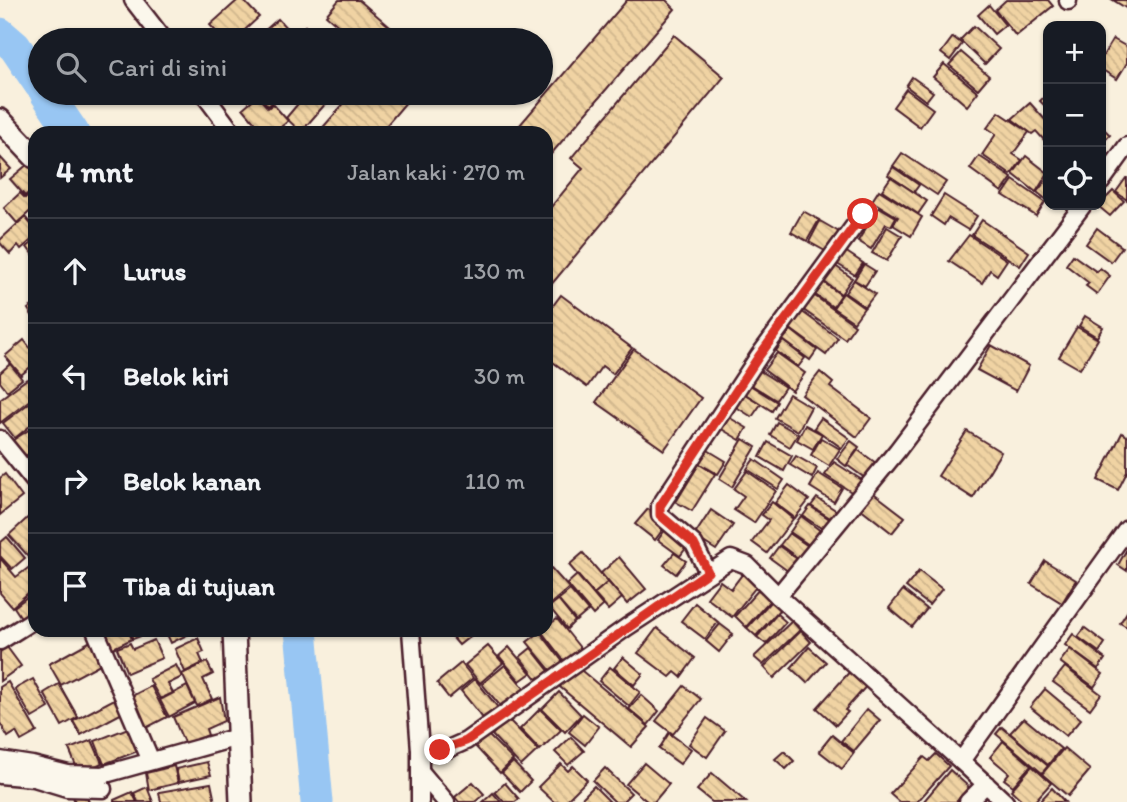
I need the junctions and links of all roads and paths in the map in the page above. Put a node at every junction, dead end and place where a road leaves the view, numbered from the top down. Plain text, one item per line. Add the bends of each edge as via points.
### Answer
1 (133, 0) edge
2 (154, 28) edge
3 (212, 105) edge
4 (0, 120) edge
5 (228, 126) edge
6 (1127, 146) edge
7 (28, 150) edge
8 (1106, 175) edge
9 (1079, 210) edge
10 (863, 214) dead end
11 (0, 439) edge
12 (28, 473) edge
13 (1127, 529) edge
14 (708, 572) junction
15 (778, 596) junction
16 (28, 623) edge
17 (98, 637) edge
18 (234, 637) edge
19 (412, 637) edge
20 (0, 641) edge
21 (238, 737) junction
22 (420, 750) junction
23 (0, 760) edge
24 (151, 761) junction
25 (961, 761) junction
26 (421, 771) junction
27 (0, 775) edge
28 (986, 784) junction
29 (68, 785) edge
30 (103, 786) edge
31 (241, 802) edge
32 (420, 802) edge
33 (446, 802) edge
34 (968, 802) edge
35 (1005, 802) edge

1 - 2 street
3 - 5 street
4 - 7 street
6 - 8 street
9 - 15 street via 897,451
10 - 14 street via 759,356 660,506 660,515 694,544
11 - 12 street
13 - 25 street
14 - 15 street via 737,559
14 - 22 street via 466,741 448,749
15 - 25 street
16 - 20 street
17 - 24 street
18 - 21 street
19 - 22 street
21 - 24 street
21 - 31 street
22 - 26 street
23 - 29 street via 32,765
24 - 30 street
25 - 28 street
26 - 32 street
26 - 33 street
27 - 29 street
28 - 34 street
28 - 35 street
29 - 30 street

